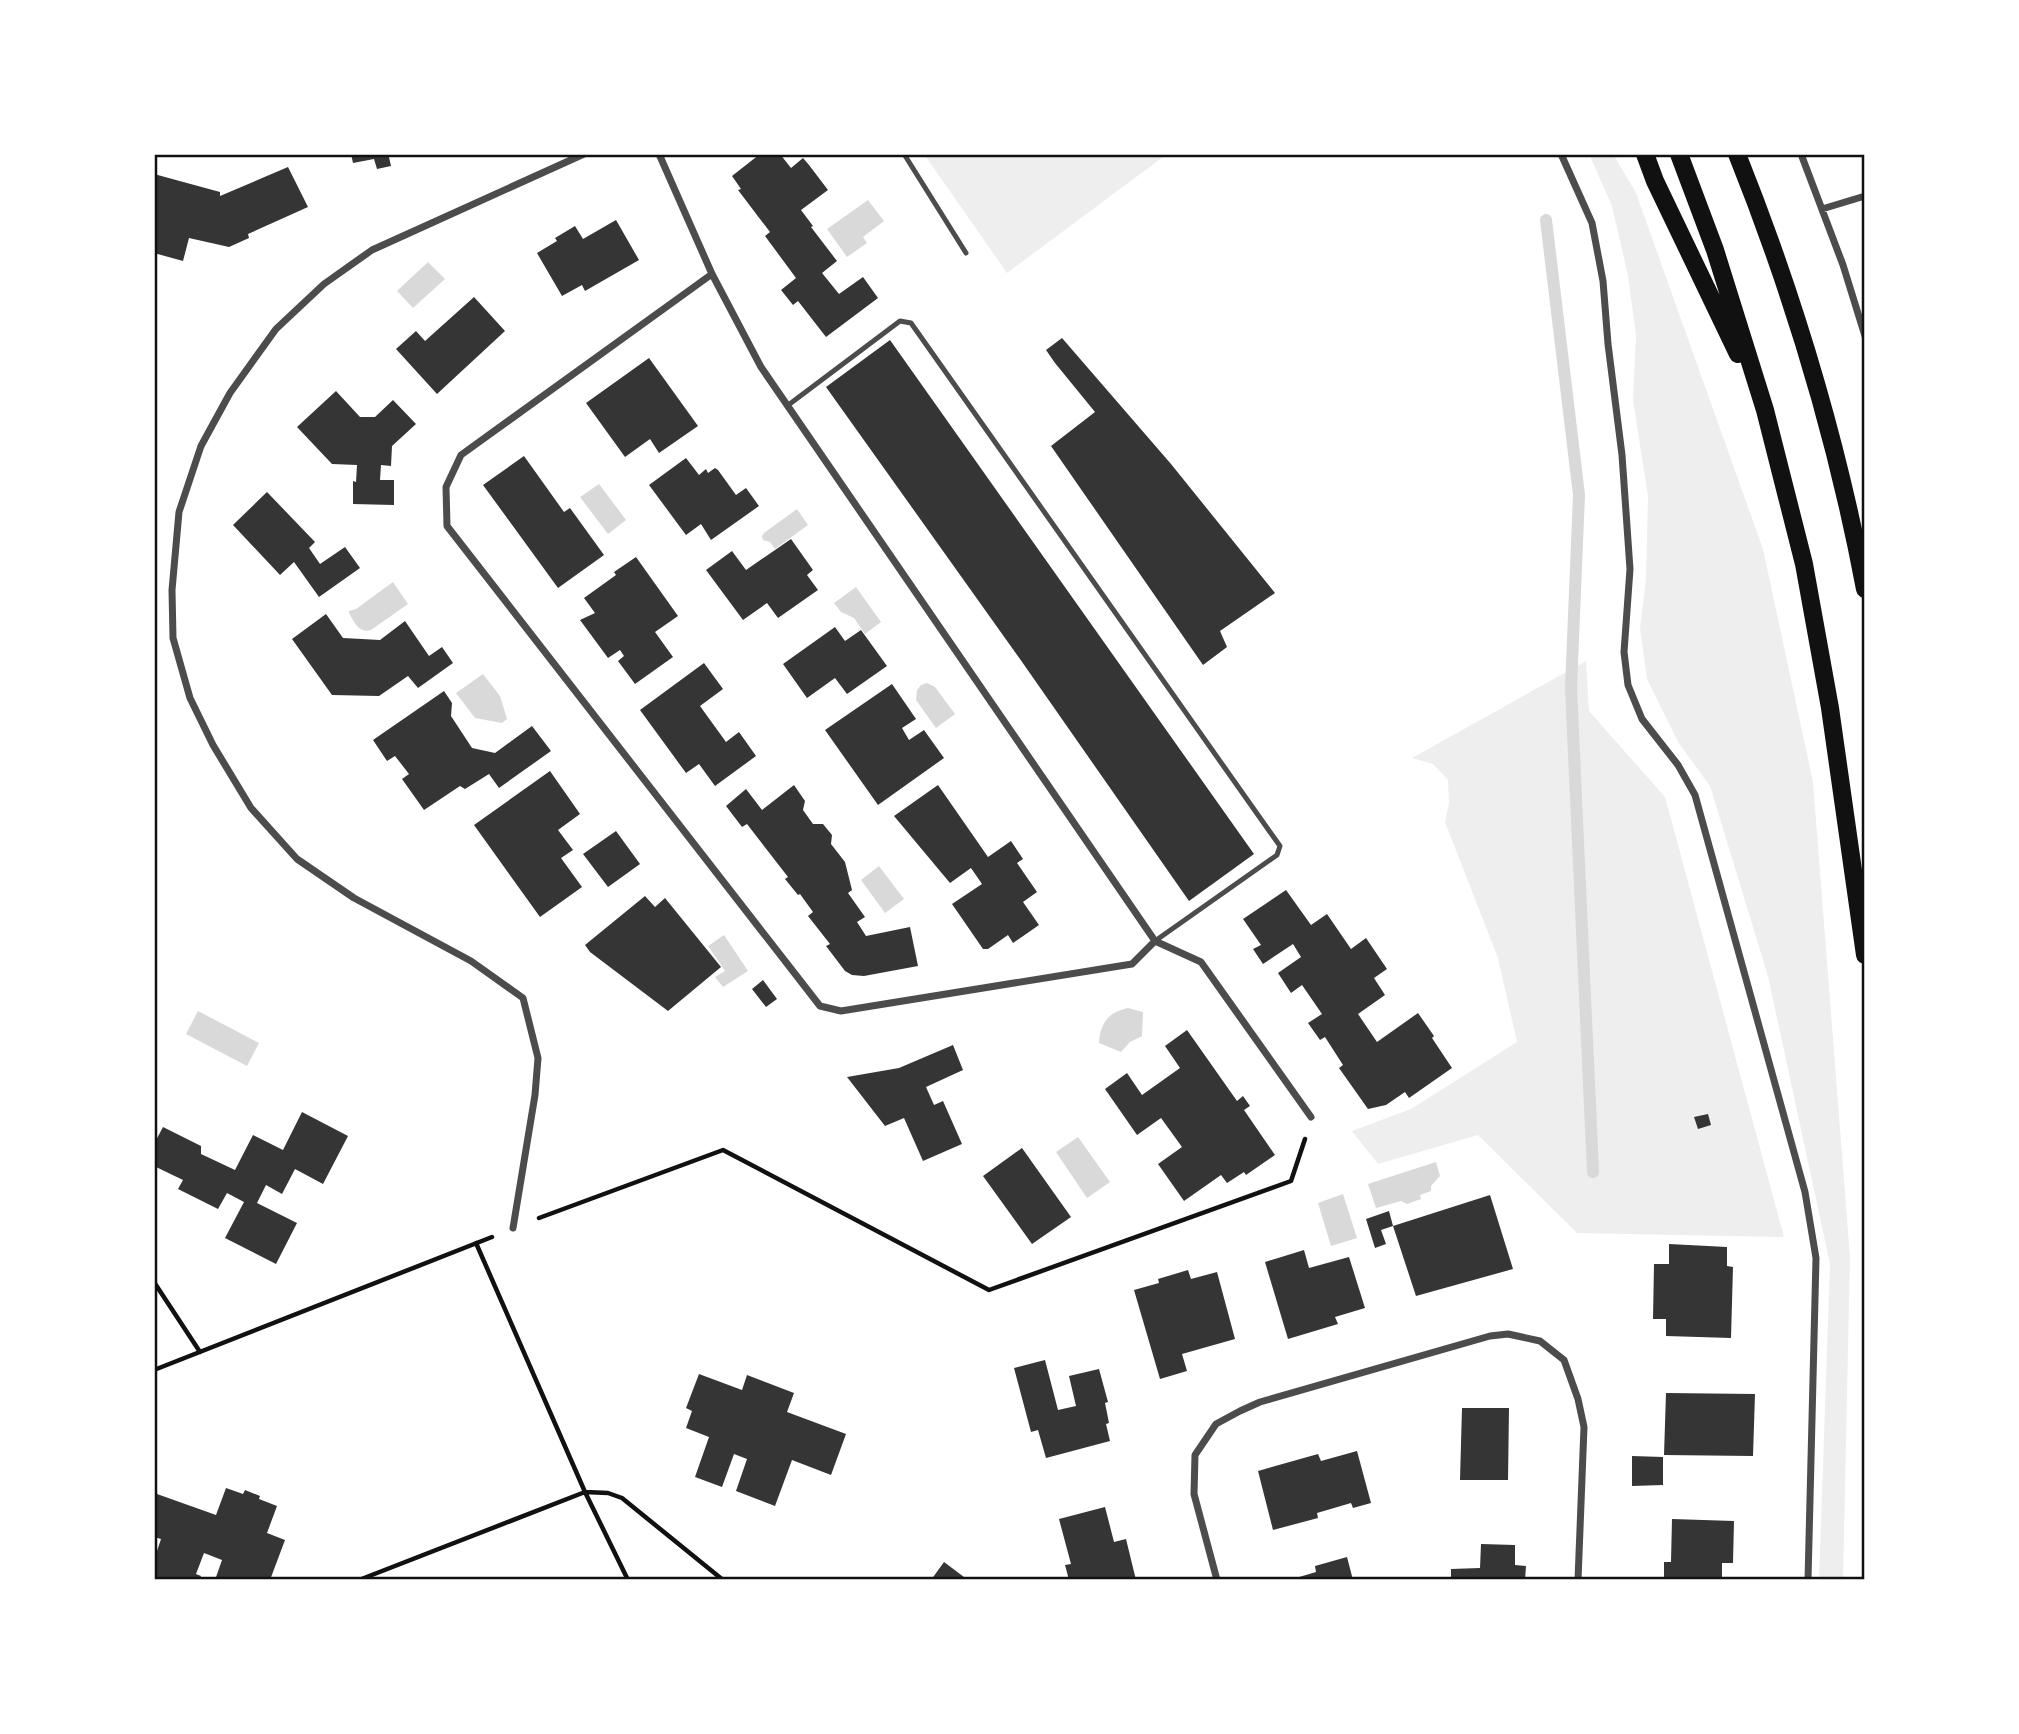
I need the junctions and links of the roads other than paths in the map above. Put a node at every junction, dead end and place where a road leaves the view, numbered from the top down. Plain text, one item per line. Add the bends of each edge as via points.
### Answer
1 (584, 154) edge
2 (659, 154) edge
3 (904, 154) edge
4 (1561, 154) edge
5 (1645, 154) edge
6 (1679, 154) edge
7 (1737, 154) edge
8 (1801, 154) edge
9 (1865, 196) edge
10 (1822, 209) junction
11 (966, 253) dead end
12 (712, 274) junction
13 (1865, 336) edge
14 (788, 406) junction
15 (1765, 410) junction
16 (1865, 589) edge
17 (1155, 941) junction
18 (1865, 955) edge
19 (1311, 1117) road end
20 (513, 1228) road end
21 (1217, 1580) edge
22 (1577, 1580) edge
23 (1808, 1580) edge

1 - 20 street via 372,250 324,284 275,329 230,393 201,446 179,512 172,590 173,638 190,698 251,808 297,859 354,898 471,961 523,998 538,1058
2 - 12 street
3 - 11 lane
4 - 23 street via 1592,223 1603,281 1630,569 1625,652 1628,685 1643,719 1695,795 1805,1192 1816,1258
5 - 15 main road
6 - 15 main road via 1715,250
7 - 16 main road via 1767,228 1821,400
8 - 10 street
9 - 10 street
10 - 13 street
12 - 14 street via 761,367
12 - 17 street via 461,455 446,487 447,526 820,1006 841,1011 1132,964
14 - 17 street
14 - 17 lane via 900,321 911,323 1280,846 1277,855
15 - 18 main road via 1804,564
17 - 19 street via 1201,962
21 - 22 street via 1193,1480 1195,1455 1216,1424 1260,1402 1508,1334 1541,1341 1564,1360 1578,1399 1584,1427

